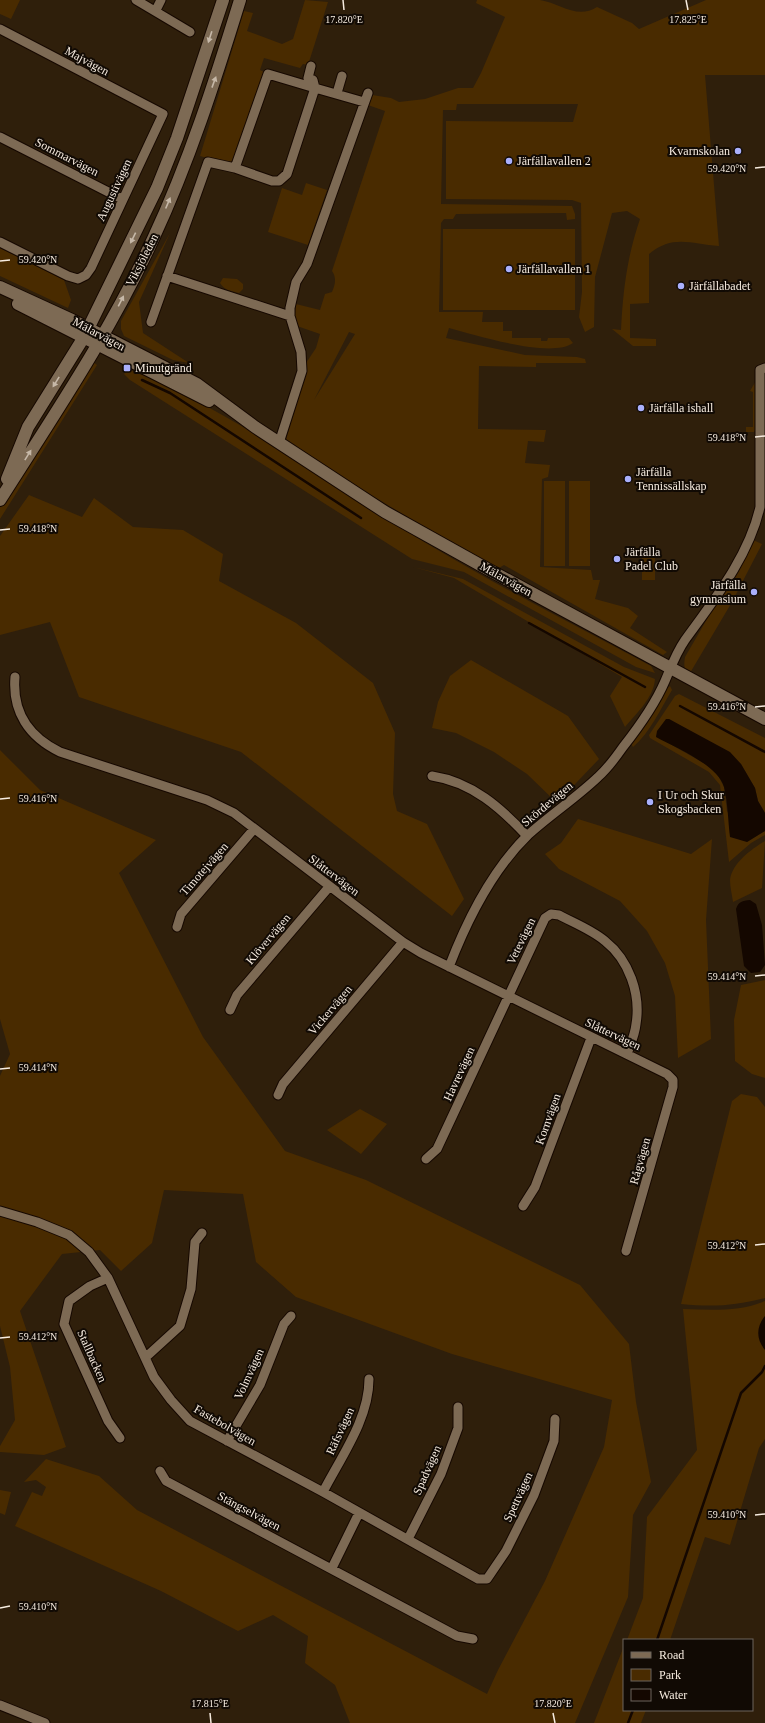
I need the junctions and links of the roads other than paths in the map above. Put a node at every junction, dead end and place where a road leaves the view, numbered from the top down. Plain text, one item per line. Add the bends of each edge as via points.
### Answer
1 (136, 0) edge
2 (161, 0) edge
3 (223, 0) edge
4 (240, 0) edge
5 (156, 10) junction
6 (0, 28) edge
7 (190, 32) dead end
8 (311, 66) dead end
9 (342, 76) dead end
10 (315, 88) junction
11 (337, 93) junction
12 (368, 93) dead end
13 (364, 102) junction
14 (163, 114) joint
15 (0, 137) edge
16 (235, 168) junction
17 (122, 199) junction
18 (0, 242) edge
19 (167, 276) junction
20 (0, 287) edge
21 (0, 294) edge
22 (290, 316) junction
23 (150, 322) dead end
24 (86, 333) junction
25 (101, 340) junction
26 (765, 368) edge
27 (279, 443) junction
28 (0, 495) edge
29 (0, 500) edge
30 (669, 667) junction
31 (15, 677) dead end
32 (765, 719) edge
33 (432, 776) dead end
34 (254, 829) junction
35 (527, 836) junction
36 (329, 887) junction
37 (177, 927) dead end
38 (403, 942) junction
39 (449, 967) junction
40 (509, 997) junction
41 (230, 1010) dead end
42 (591, 1038) junction
43 (627, 1054) junction
44 (672, 1078) joint
45 (278, 1095) dead end
46 (426, 1159) dead end
47 (523, 1206) dead end
48 (0, 1211) edge
49 (202, 1233) dead end
50 (626, 1251) dead end
51 (108, 1278) junction
52 (291, 1316) dead end
53 (146, 1357) junction
54 (369, 1378) dead end
55 (458, 1407) dead end
56 (555, 1420) dead end
57 (120, 1438) dead end
58 (227, 1442) junction
59 (160, 1471) dead end
60 (323, 1492) junction
61 (360, 1513) junction
62 (408, 1538) junction
63 (332, 1568) junction
64 (487, 1580) joint
65 (473, 1639) dead end
66 (0, 1705) edge
67 (45, 1723) edge

1 - 5 street
2 - 5 street
3 -> 24 main road, Viksjöleden via 177,138 145,213
25 -> 4 main road, Viksjöleden via 153,239 180,174 216,76
5 - 7 street
6 - 14 street, Majvägen
8 - 10 street via 308,78 313,80
9 - 11 street
10 - 11 street
10 - 16 street via 287,174 279,181 272,181
10 - 16 street via 268,74
11 - 13 street
12 - 13 street
13 - 22 street via 307,264 296,282
14 - 17 street, Augustivägen
15 - 17 street, Sommarvägen
16 - 19 street via 208,162
17 - 18 street, Augustivägen via 91,268 86,275 78,279
19 - 22 street
19 - 23 street
20 - 24 main road, Mälarvägen
21 - 24 main road, Mälarvägen
22 - 27 street via 301,352 302,372
24 - 25 main road, Mälarvägen
24 -> 28 main road, Viksjöleden via 28,427
25 - 27 main road, Mälarvägen via 197,384
29 -> 25 main road, Viksjöleden
26 - 30 street, Skördevägen via 760,370 761,485 760,507 755,528 710,606 683,642
27 - 30 main road, Mälarvägen via 385,512
30 - 32 main road, Mälarvägen
30 - 35 street, Skördevägen via 665,681 624,747 599,776
31 - 34 street, Slåttervägen via 14,692 23,719 47,746 208,800 234,814
33 - 35 street via 445,778 473,790 502,810
34 - 36 street, Slåttervägen
34 - 37 street, Timotejvägen via 181,914
35 - 39 street, Skördevägen via 484,893 463,932
36 - 38 street, Slåttervägen
36 - 41 street, Klövervägen via 237,995
38 - 39 street, Slåttervägen
38 - 45 street, Vickervägen via 283,1084
39 - 40 street, Slåttervägen
40 - 42 street, Slåttervägen
40 - 43 street, Vetevägen via 545,918 551,914 559,915 604,940 628,969 637,1007 636,1024
40 - 46 street, Havrevägen via 437,1149
42 - 43 street, Slåttervägen
42 - 47 street, Kornvägen via 536,1187
43 - 44 street, Slåttervägen
44 - 50 street, Rågvägen via 673,1087
48 - 51 street, Fastebolvägen via 38,1222 69,1235 89,1252
49 - 53 street via 196,1242 192,1289 180,1326
51 - 53 street, Fastebolvägen
51 - 57 street, Stallbacken via 90,1286 69,1301 64,1324 108,1421
52 - 58 street, Volmvägen via 284,1324 260,1385
53 - 58 street, Fastebolvägen via 154,1377 190,1421
54 - 60 street, Räfsvägen via 369,1396 355,1432
55 - 62 street, Spadvägen via 458,1428 441,1474
56 - 64 street, Spettvägen via 554,1441 534,1496 506,1551
58 - 60 street, Fastebolvägen
59 - 63 street, Stängselvägen via 166,1481
60 - 61 street, Fastebolvägen
61 - 62 street, Fastebolvägen
61 - 63 street
62 - 64 street, Fastebolvägen via 478,1578
63 - 65 street, Stängselvägen via 458,1636
66 - 67 street

